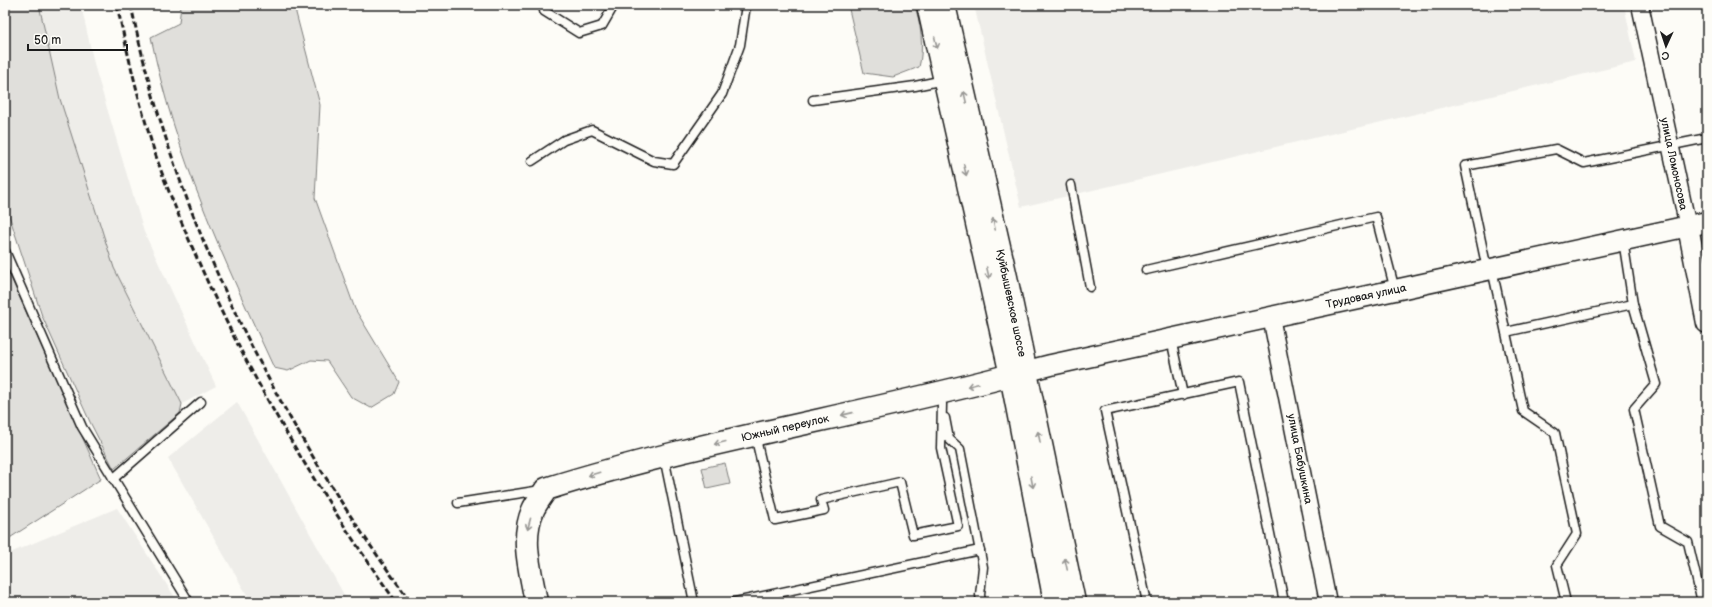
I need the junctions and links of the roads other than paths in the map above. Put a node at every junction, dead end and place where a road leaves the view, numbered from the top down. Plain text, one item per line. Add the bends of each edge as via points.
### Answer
1 (544, 5) edge
2 (746, 5) edge
3 (928, 5) edge
4 (944, 5) edge
5 (1640, 5) edge
6 (613, 7) dead end
7 (945, 80) junction
8 (813, 100) dead end
9 (1707, 138) edge
10 (1670, 146) junction
11 (532, 161) dead end
12 (1071, 185) dead end
13 (1707, 222) edge
14 (1688, 226) junction
15 (1622, 240) junction
16 (5, 251) edge
17 (1146, 270) dead end
18 (1490, 270) junction
19 (1090, 287) dead end
20 (1395, 290) junction
21 (1633, 304) junction
22 (1271, 317) junction
23 (1707, 323) edge
24 (1506, 332) junction
25 (1171, 339) junction
26 (1018, 373) junction
27 (1183, 395) junction
28 (940, 399) junction
29 (201, 402) dead end
30 (755, 434) junction
31 (664, 457) junction
32 (113, 479) junction
33 (546, 489) junction
34 (458, 503) dead end
35 (980, 550) junction
36 (189, 602) edge
37 (536, 602) edge
38 (694, 602) edge
39 (735, 602) edge
40 (981, 602) edge
41 (1055, 602) edge
42 (1074, 602) edge
43 (1147, 602) edge
44 (1284, 602) edge
45 (1328, 602) edge
46 (1566, 602) edge
47 (1702, 602) edge

1 - 6 lane via 544,11 578,33 602,26
2 - 11 lane via 740,45 722,94 674,164 654,161 592,130 564,140
3 -> 7 main road, Куйбышевское шоссе
26 -> 4 main road, Куйбышевское шоссе
5 - 10 street, улица Ломоносова
7 - 8 lane
7 -> 26 main road, Куйбышевское шоссе
9 - 10 lane
10 - 14 street, улица Ломоносова
10 - 18 lane via 1584,163 1556,149 1465,166
12 - 19 lane
13 - 14 street, Трудовая улица
14 - 15 street, Трудовая улица
14 - 23 street, улица Ломоносова
15 - 18 street, Трудовая улица
15 - 21 lane
16 - 32 lane via 82,426
17 - 20 lane via 1376,217
18 - 20 street, Трудовая улица
18 - 24 lane
20 - 22 street, Трудовая улица
21 - 24 lane
21 - 47 lane via 1656,384 1634,409 1660,526 1688,542
22 - 25 street, Трудовая улица
22 - 45 street, улица Бабушкина
24 - 46 lane via 1523,411 1555,433 1577,534 1557,565
25 - 26 street, Трудовая улица
25 - 27 lane
26 -> 28 main road, Южный переулок
26 -> 41 main road, Куйбышевское шоссе
42 -> 26 main road, Куйбышевское шоссе
27 - 43 lane via 1105,411
27 - 44 lane via 1239,382
28 -> 30 main road, Южный переулок
28 - 30 lane via 941,448 958,526 913,535 900,482 821,500 824,510 776,520
28 - 35 lane via 949,439 960,450
29 - 32 lane
30 -> 31 main road, Южный переулок
31 -> 33 main road, Южный переулок via 597,473
31 - 38 lane
32 - 36 lane
33 - 34 lane
33 -> 37 main road via 533,510 527,534
35 - 39 lane
35 - 40 lane via 983,567

